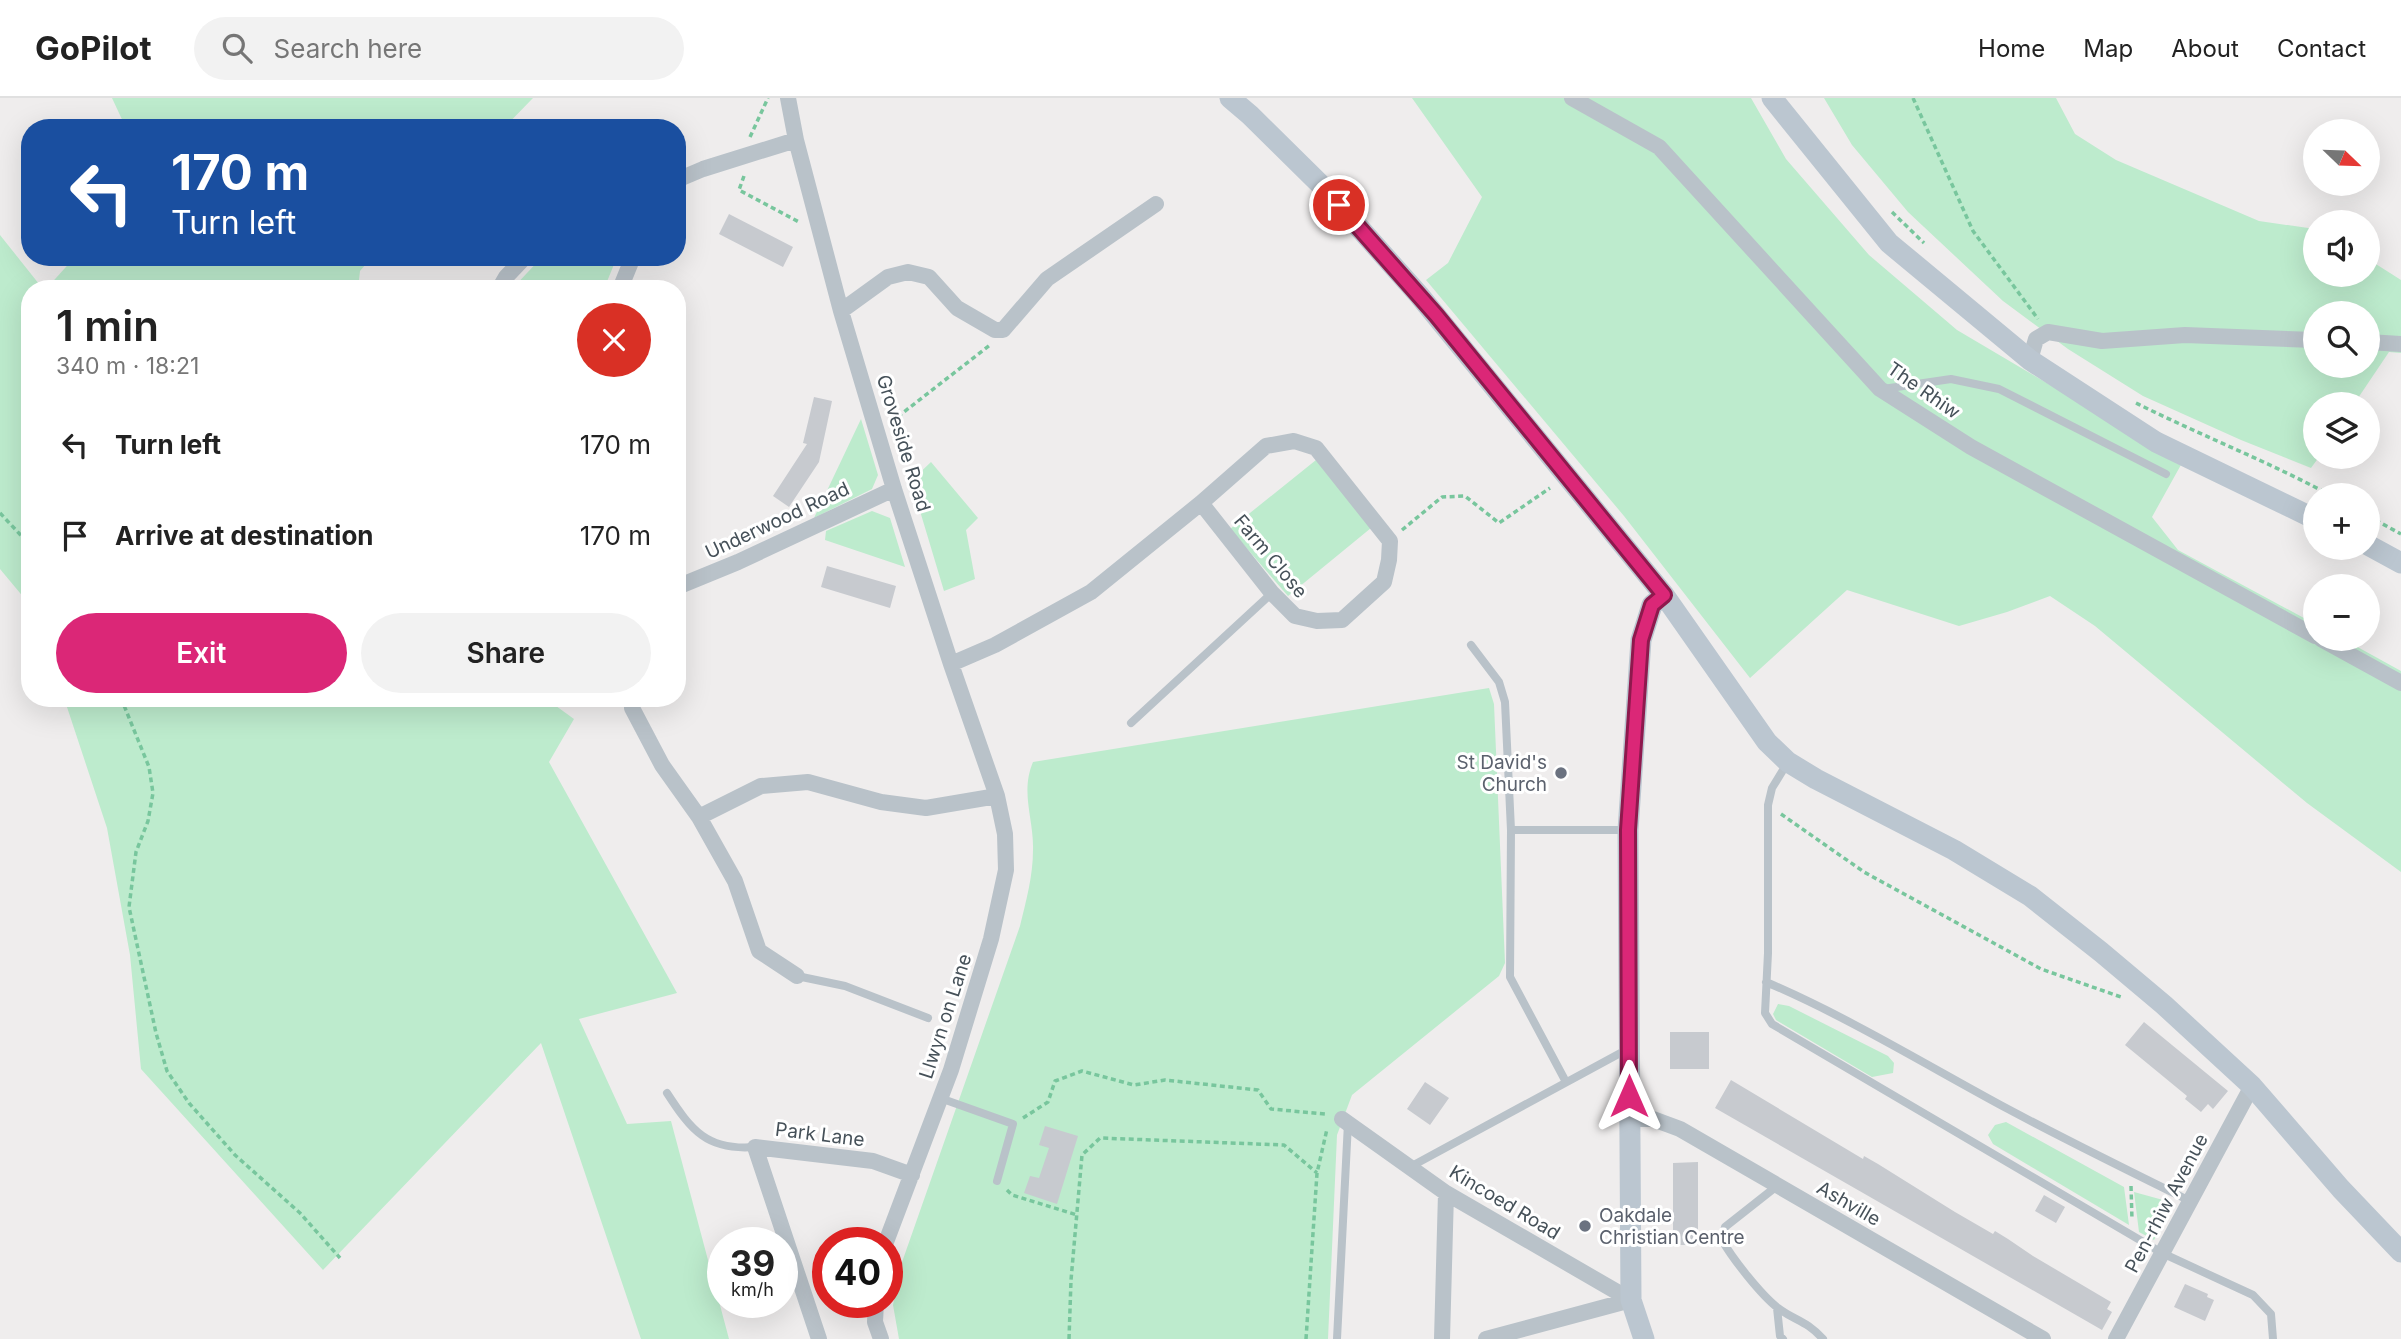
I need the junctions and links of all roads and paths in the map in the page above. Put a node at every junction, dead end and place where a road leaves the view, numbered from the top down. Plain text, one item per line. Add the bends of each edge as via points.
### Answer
1 (768, 98) edge
2 (788, 98) edge
3 (1230, 98) edge
4 (1572, 98) edge
5 (1772, 98) edge
6 (1913, 98) edge
7 (796, 140) junction
8 (746, 156) junction
9 (686, 177) edge
10 (1156, 204) dead end
11 (821, 234) junction
12 (516, 266) edge
13 (504, 280) edge
14 (841, 311) junction
15 (1003, 330) junction
16 (2048, 332) junction
17 (2303, 340) edge
18 (2380, 343) edge
19 (2401, 344) edge
20 (2030, 360) junction
21 (1880, 389) junction
22 (878, 432) junction
23 (2166, 474) dead end
24 (1569, 476) junction
25 (894, 489) junction
26 (1201, 503) junction
27 (0, 513) edge
28 (2303, 513) edge
29 (2380, 523) edge
30 (2401, 534) edge
31 (21, 535) edge
32 (1390, 541) junction
33 (2380, 552) edge
34 (2401, 563) edge
35 (686, 583) edge
36 (1272, 593) junction
37 (1664, 595) junction
38 (2303, 629) edge
39 (1471, 645) dead end
40 (2343, 651) edge
41 (950, 664) junction
42 (2401, 683) edge
43 (125, 707) edge
44 (632, 708) dead end
45 (1131, 723) dead end
46 (1788, 762) junction
47 (996, 796) junction
48 (1768, 805) junction
49 (699, 817) junction
50 (1511, 830) junction
51 (1628, 830) junction
52 (797, 976) joint
53 (1766, 982) junction
54 (2141, 985) junction
55 (928, 1018) dead end
56 (1629, 1049) junction
57 (1566, 1082) junction
58 (2252, 1086) junction
59 (667, 1093) dead end
60 (940, 1098) junction
61 (1340, 1119) junction
62 (1629, 1119) junction
63 (1013, 1124) junction
64 (755, 1147) junction
65 (1410, 1167) junction
66 (2130, 1171) junction
67 (1317, 1172) junction
68 (912, 1175) junction
69 (997, 1181) joint
70 (1777, 1185) junction
71 (1446, 1192) junction
72 (2190, 1201) junction
73 (1077, 1214) junction
74 (892, 1227) edge
75 (2133, 1236) junction
76 (2401, 1252) edge
77 (2162, 1253) junction
78 (340, 1258) dead end
79 (1632, 1300) junction
80 (1777, 1308) junction
81 (875, 1318) edge
82 (1534, 1333) edge
83 (819, 1339) edge
84 (881, 1339) edge
85 (1069, 1339) edge
86 (1306, 1339) edge
87 (1337, 1339) edge
88 (1442, 1339) edge
89 (1486, 1339) edge
90 (1644, 1339) edge
91 (1783, 1339) edge
92 (1822, 1339) edge
93 (2043, 1339) edge
94 (2116, 1339) edge
95 (2273, 1339) edge

1 - 8 path
2 - 7 street, Groveside Road
3 - 24 street via 1323,187
4 - 21 street, The Rhiw via 1659,147
5 - 20 street via 1889,243
6 - 16 path via 1973,231
7 - 8 street
7 - 11 street, Groveside Road
8 - 9 street
8 - 11 path via 739,190
10 - 15 street via 1047,279
11 - 14 street, Groveside Road
12 - 13 street
14 - 15 street via 888,277 908,272 929,277 957,308
14 - 22 street, Groveside Road
15 - 22 path via 992,344
16 - 17 street via 2102,341 2185,335
16 - 20 street via 2036,339
18 - 19 street
20 - 28 street via 2156,442
21 - 23 lane via 1951,379 1999,389
21 - 38 street, The Rhiw via 1971,447
22 - 25 street, Groveside Road
24 - 32 path via 1499,523 1465,496 1442,496
24 - 37 street
25 - 35 street, Underwood Road
25 - 41 street, Groveside Road
26 - 32 street via 1266,446 1294,441 1317,448
26 - 36 street, Farm Close
26 - 41 street via 1091,592 995,645
27 - 31 path
29 - 30 path
32 - 36 street, Farm Close via 1384,582 1342,620 1295,616
33 - 34 street
36 - 45 lane
37 - 46 street via 1767,742
37 - 51 street via 1652,605 1641,640
39 - 50 lane via 1499,682 1505,702
40 - 42 street
41 - 47 street, Groveside Road
43 - 78 path via 149,767 153,793 136,852 129,907 167,1071 234,1155 300,1213
44 - 49 street via 662,765
46 - 48 lane via 1772,788
46 - 54 street via 2030,896
47 - 49 street via 926,808 881,803 808,782 761,786
47 - 60 street, Llwyn on Lane via 1005,834 1006,870 992,939
48 - 53 lane
48 - 54 path via 1864,872 2042,969 2130,1000
49 - 52 street via 735,881 759,951
50 - 51 lane
50 - 57 lane via 1510,977
51 - 56 street
52 - 55 lane via 845,986
53 - 66 lane
53 - 75 lane via 1765,1013 1772,1024
54 - 58 street
56 - 57 lane
56 - 62 street
57 - 65 lane
58 - 72 street, Pen-rhiw Avenue
58 - 76 street
59 - 64 lane via 687,1124 707,1139 736,1149
60 - 63 lane
60 - 68 street, Llwyn on Lane
61 - 63 path via 1271,1109 1258,1090 1164,1080 1133,1085 1082,1071 1055,1082 1048,1102
61 - 65 street, Kincoed Road
61 - 67 path
61 - 87 lane
62 - 70 street, Ashville via 1653,1119 1679,1129
62 - 79 street
63 - 69 lane
64 - 68 street, Park Lane via 873,1161
64 - 83 street, Park Lane
65 - 71 street, Kincoed Road
66 - 72 lane
66 - 75 path
67 - 73 path via 1283,1145 1100,1138 1082,1155
67 - 86 path
68 - 74 street, Llwyn on Lane
69 - 73 path via 1012,1195
70 - 80 lane via 1725,1227 1722,1240
70 - 93 street, Ashville
71 - 79 street, Kincoed Road
71 - 88 street
72 - 77 street, Pen-rhiw Avenue
73 - 85 path
75 - 77 lane
77 - 94 street, Pen-rhiw Avenue
77 - 95 lane via 2253,1295 2270,1314
79 - 82 street
79 - 90 street
80 - 91 lane
80 - 92 lane via 1810,1325
81 - 84 street
82 - 89 street

